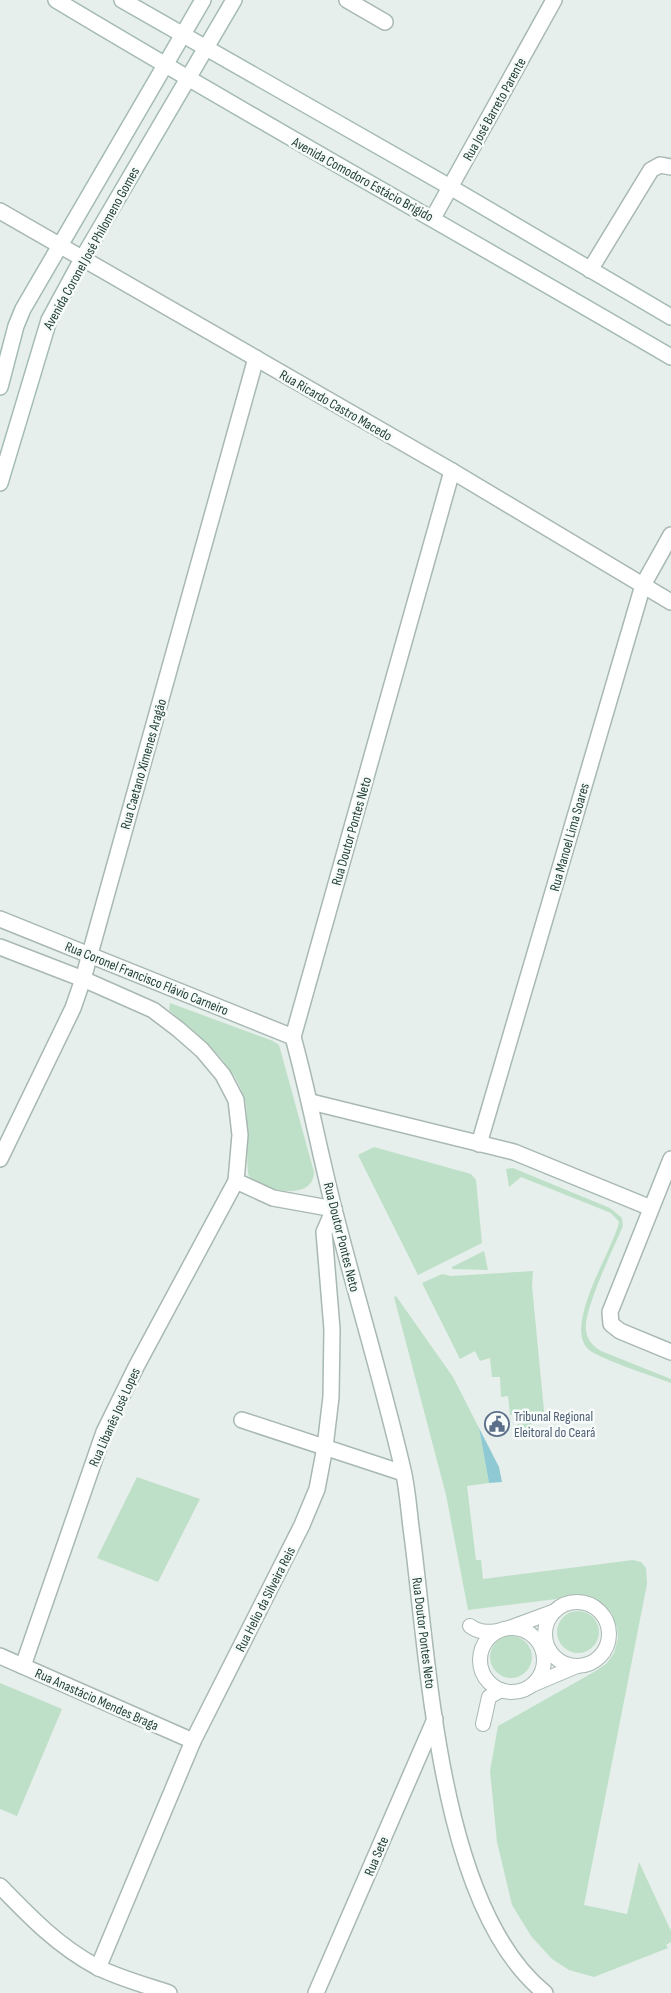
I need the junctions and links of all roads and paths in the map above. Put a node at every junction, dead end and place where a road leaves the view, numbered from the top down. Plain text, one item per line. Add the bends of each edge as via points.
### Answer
1 (56, 0) edge
2 (122, 0) edge
3 (202, 0) edge
4 (234, 0) edge
5 (347, 0) edge
6 (554, 0) edge
7 (385, 22) dead end
8 (182, 34) junction
9 (206, 48) junction
10 (165, 66) junction
11 (188, 79) junction
12 (671, 167) edge
13 (450, 188) junction
14 (0, 211) edge
15 (433, 218) junction
16 (59, 246) junction
17 (82, 259) junction
18 (590, 270) junction
19 (671, 317) edge
20 (671, 357) edge
21 (256, 358) junction
22 (1, 383) edge
23 (28, 386) junction
24 (452, 471) junction
25 (0, 483) edge
26 (671, 535) edge
27 (643, 585) junction
28 (671, 602) edge
29 (0, 919) edge
30 (0, 947) edge
31 (90, 954) junction
32 (83, 979) junction
33 (161, 986) junction
34 (153, 1010) junction
35 (293, 1037) junction
36 (311, 1102) junction
37 (479, 1144) junction
38 (0, 1159) edge
39 (671, 1159) edge
40 (236, 1181) junction
41 (651, 1208) junction
42 (334, 1209) junction
43 (671, 1352) edge
44 (242, 1420) dead end
45 (325, 1447) junction
46 (403, 1473) junction
47 (555, 1611) junction
48 (470, 1626) dead end
49 (503, 1629) junction
50 (0, 1656) edge
51 (23, 1666) junction
52 (577, 1666) junction
53 (531, 1685) junction
54 (501, 1690) junction
55 (435, 1719) junction
56 (483, 1724) dead end
57 (193, 1741) junction
58 (0, 1886) edge
59 (98, 1968) junction
60 (169, 1993) edge
61 (316, 1993) edge
62 (545, 1993) edge

1 - 10 street, Avenida Comodoro Estácio Brigido
2 - 8 street
3 - 8 street, Avenida Coronel José Philomeno Gomes
4 - 9 street, Avenida Coronel José Philomeno Gomes
5 - 7 street
6 - 13 street, Rua José Barreto Parente
8 - 9 street
8 - 10 street, Avenida Coronel José Philomeno Gomes
9 - 11 street, Avenida Coronel José Philomeno Gomes
9 - 13 street
10 - 11 street, Avenida Comodoro Estácio Brigido
10 - 16 street, Avenida Coronel José Philomeno Gomes
11 - 15 street, Avenida Comodoro Estácio Brigido
11 - 17 street, Avenida Coronel José Philomeno Gomes
12 - 18 street via 660,165 651,170
13 - 15 street, Rua José Barreto Parente
13 - 18 street
14 - 16 street, Rua Ricardo Castro Macedo
15 - 20 street, Avenida Comodoro Estácio Brigido
16 - 17 street, Rua Ricardo Castro Macedo
16 - 22 street, Avenida Coronel José Philomeno Gomes via 23,309
17 - 21 street, Rua Ricardo Castro Macedo
17 - 23 street, Avenida Coronel José Philomeno Gomes via 49,320
18 - 19 street
21 - 24 street, Rua Ricardo Castro Macedo
21 - 31 street, Rua Caetano Ximenes Aragão
22 - 23 street
23 - 25 street, Avenida Coronel José Philomeno Gomes
24 - 27 street, Rua Ricardo Castro Macedo
24 - 35 street, Rua Doutor Pontes Neto
26 - 27 street, Rua Manoel Lima Soares
27 - 28 street, Rua Ricardo Castro Macedo
27 - 37 street, Rua Manoel Lima Soares
29 - 31 street, Rua Coronel Francisco Flávio Carneiro
30 - 32 street, Rua Coronel Francisco Flávio Carneiro
31 - 32 street, Rua Caetano Ximenes Aragão
31 - 33 street, Rua Coronel Francisco Flávio Carneiro
32 - 34 street, Rua Coronel Francisco Flávio Carneiro
32 - 38 street, Rua Caetano Ximenes Aragão
33 - 34 street
33 - 35 street, Rua Coronel Francisco Flávio Carneiro
34 - 40 street, Rua Coronel Francisco Flávio Carneiro via 202,1050 223,1076 236,1100 240,1135
35 - 36 street, Rua Doutor Pontes Neto
36 - 37 street
36 - 42 street, Rua Doutor Pontes Neto
37 - 41 street via 514,1152
39 - 41 street
40 - 42 street via 273,1198
40 - 51 street, Rua Libanês José Lopes via 104,1432
41 - 43 street via 610,1312 611,1324 620,1331
42 - 45 street, Rua Helio da Silveira Reis via 324,1232 332,1329 331,1397
42 - 46 street, Rua Doutor Pontes Neto
44 - 45 street
45 - 46 street
45 - 57 street, Rua Helio da Silveira Reis via 317,1489 302,1525
46 - 55 street, Rua Doutor Pontes Neto
47 - 49 street
47 - 52 street via 548,1619 546,1640 557,1658
47 - 52 street via 563,1605 584,1603 594,1606 607,1622 610,1632 604,1652 597,1659
48 - 49 street via 486,1632
49 - 53 street via 528,1632 542,1648 543,1668
49 - 54 street via 483,1646 480,1666 484,1676
50 - 51 street, Rua Anastácio Mendes Braga
51 - 57 street, Rua Anastácio Mendes Braga
52 - 53 street
53 - 54 street via 522,1690
54 - 56 street via 490,1697
55 - 61 street, Rua Sete
55 - 62 street, Rua Doutor Pontes Neto via 463,1853 481,1904 513,1961
57 - 59 street, Rua Helio da Silveira Reis
58 - 59 street via 38,1925
59 - 60 street

